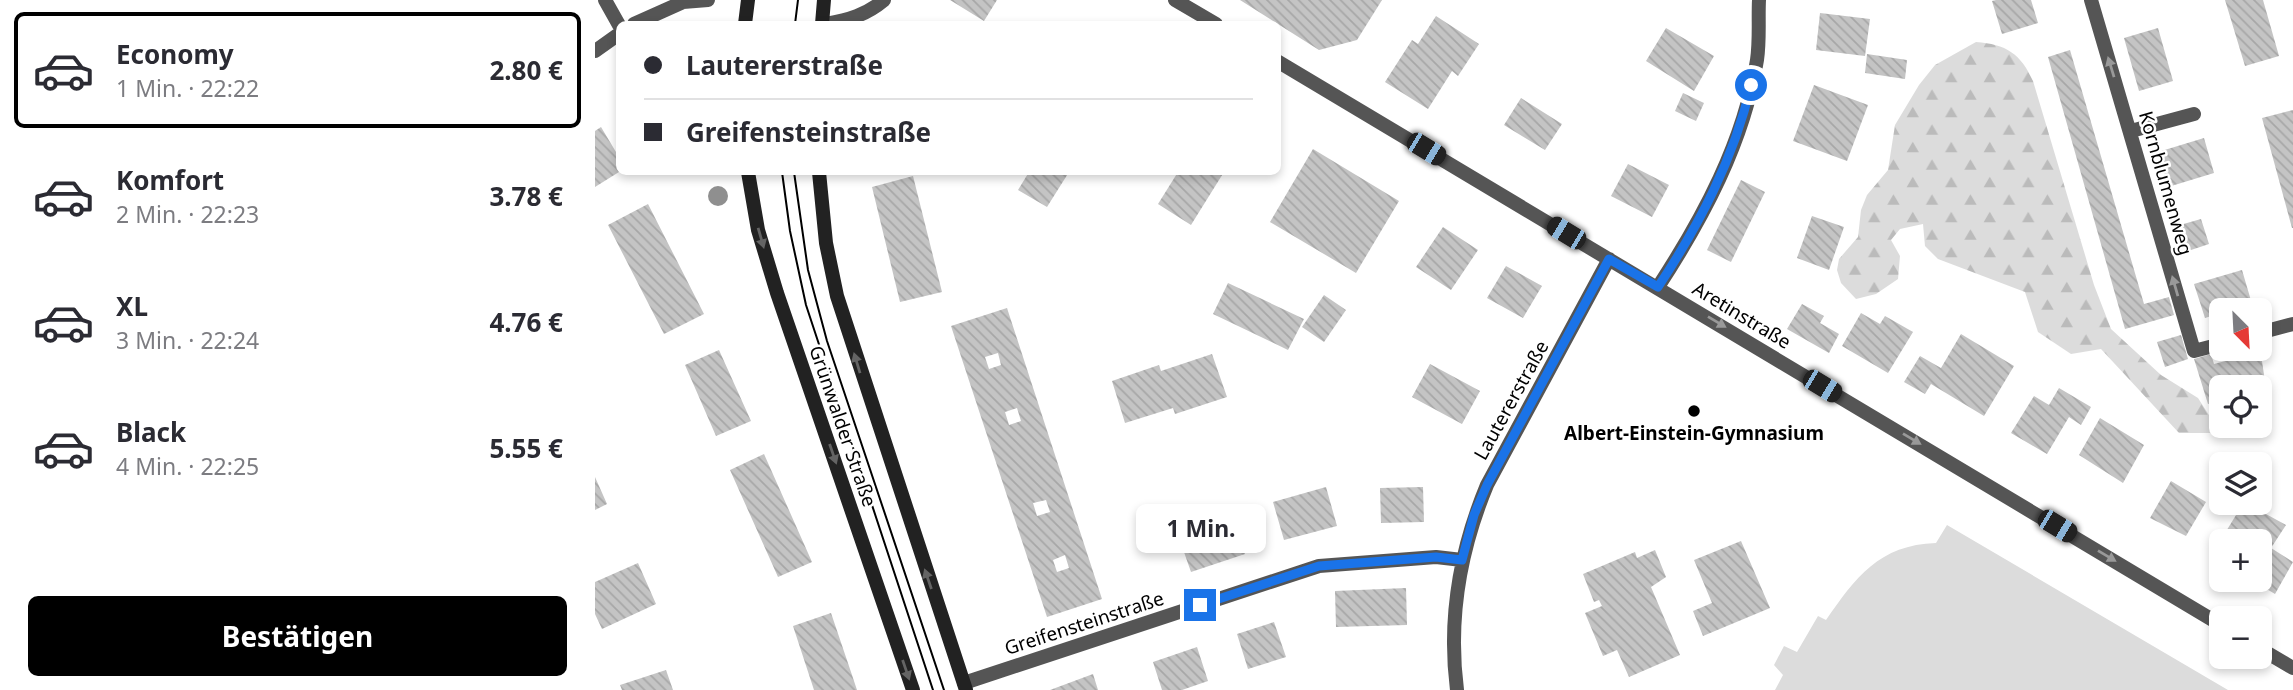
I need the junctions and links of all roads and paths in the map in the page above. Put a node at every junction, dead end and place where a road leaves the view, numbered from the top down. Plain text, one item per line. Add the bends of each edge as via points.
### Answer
1 (604, 0) edge
2 (708, 0) edge
3 (748, 0) edge
4 (824, 0) edge
5 (884, 0) edge
6 (1175, 0) edge
7 (1759, 0) edge
8 (2091, 0) edge
9 (617, 21) edge
10 (641, 21) edge
11 (745, 21) edge
12 (824, 21) edge
13 (840, 21) edge
14 (1211, 21) edge
15 (616, 36) edge
16 (595, 51) edge
17 (1281, 63) edge
18 (2194, 114) dead end
19 (2131, 131) junction
20 (749, 175) edge
21 (819, 175) edge
22 (1609, 259) junction
23 (1658, 287) junction
24 (2293, 324) edge
25 (2272, 330) edge
26 (2209, 347) edge
27 (1462, 560) junction
28 (2209, 618) edge
29 (2272, 656) edge
30 (2293, 668) edge
31 (965, 686) edge
32 (913, 690) edge
33 (1457, 690) edge

1 - 9 street
2 - 10 street via 683,2
3 - 11 main road
4 - 12 main road
5 - 13 street via 871,11
6 - 14 street
7 - 23 street via 1757,58 1745,112 1695,230
19 -> 8 street, Kornblumenweg
15 - 16 street
17 - 22 street, Aretinstraße
18 - 19 street
26 -> 19 street, Kornblumenweg via 2194,351
20 -> 32 main road, Grünwalder Straße via 758,230 777,293
31 -> 21 main road, Grünwalder Straße via 837,296
22 - 23 street, Aretinstraße
22 - 27 street, Lautererstraße via 1487,485
23 -> 28 street, Aretinstraße
24 - 25 street
27 - 31 street, Greifensteinstraße via 1436,557 1319,566
27 - 33 street, Lautererstraße via 1453,616
29 - 30 street

